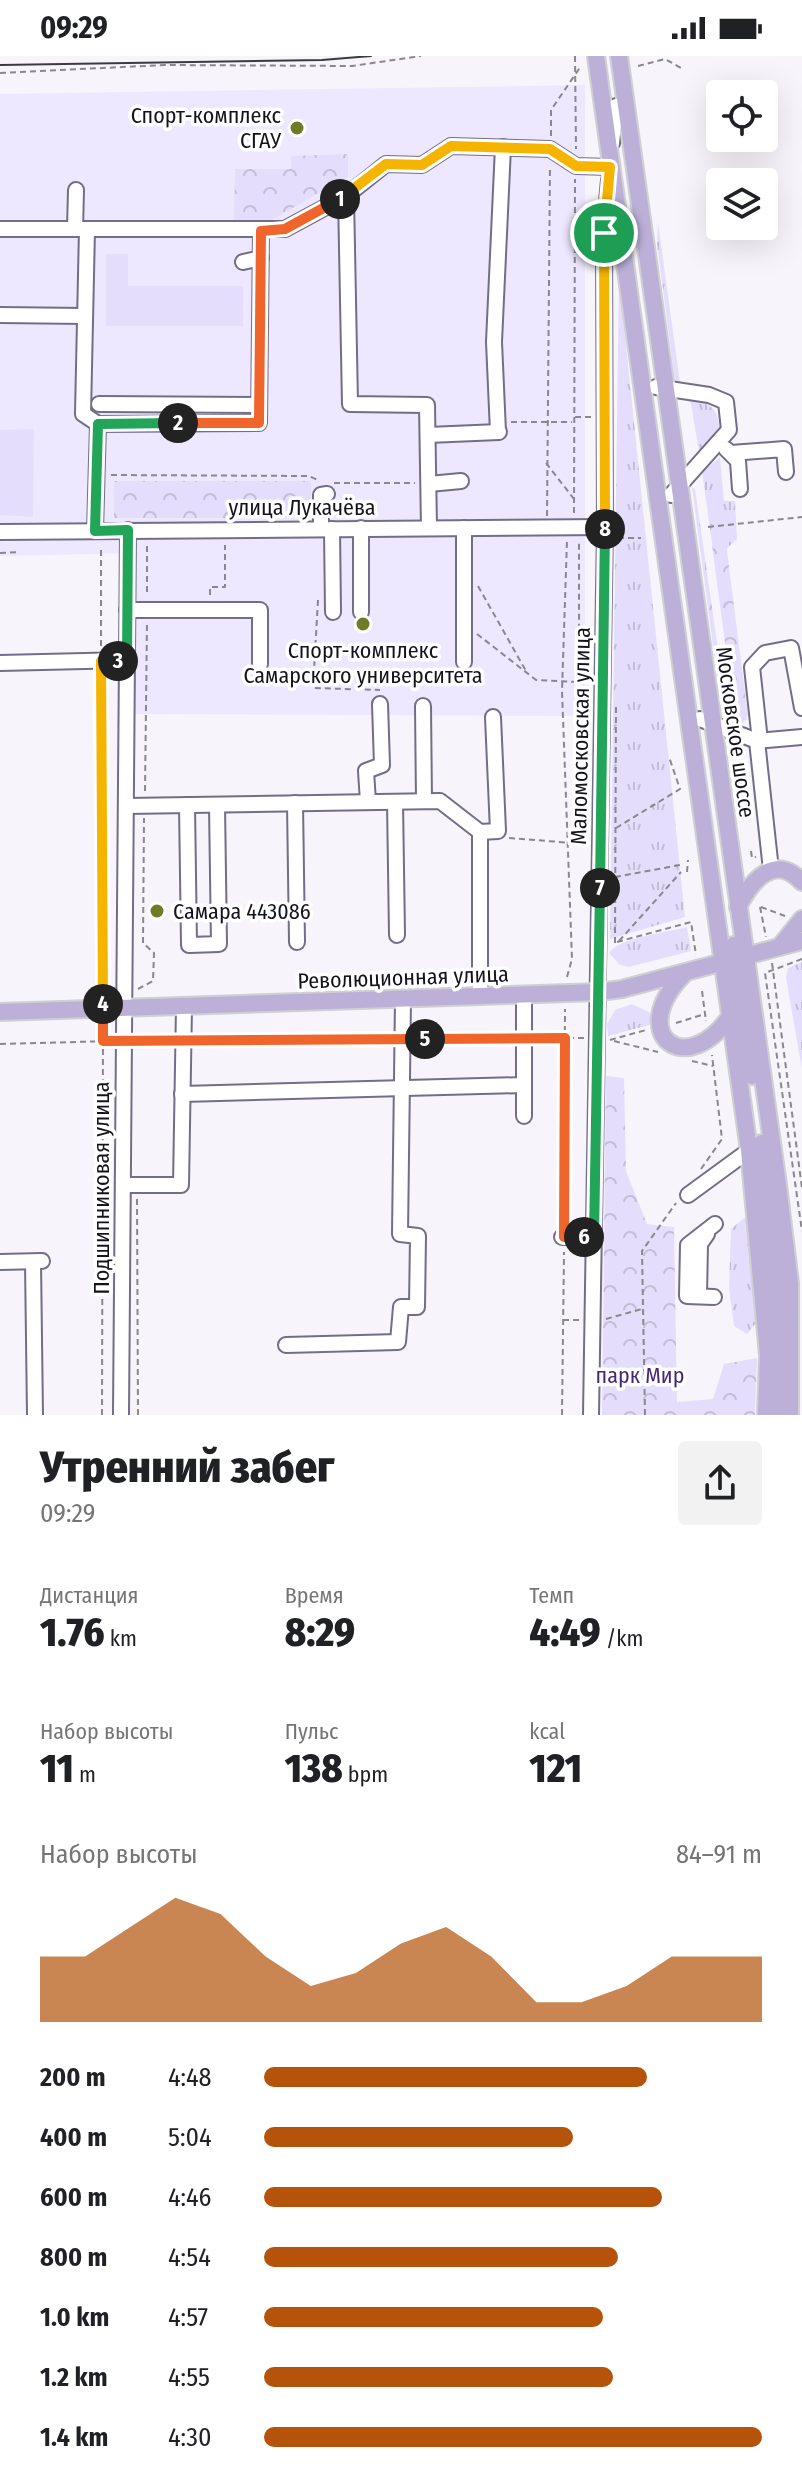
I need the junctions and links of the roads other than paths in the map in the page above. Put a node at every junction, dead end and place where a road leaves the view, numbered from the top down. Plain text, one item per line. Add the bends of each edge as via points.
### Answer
1 (596, 56) edge
2 (608, 56) edge
3 (619, 56) edge
4 (616, 106) junction
5 (503, 147) junction
6 (610, 167) junction
7 (76, 190) dead end
8 (346, 196) junction
9 (0, 229) edge
10 (81, 229) junction
11 (261, 231) junction
12 (261, 258) junction
13 (243, 262) dead end
14 (0, 315) edge
15 (85, 316) junction
16 (661, 388) junction
17 (99, 404) dead end
18 (259, 405) junction
19 (98, 424) junction
20 (428, 435) junction
21 (726, 448) junction
22 (786, 472) dead end
23 (461, 481) dead end
24 (421, 486) junction
25 (740, 489) dead end
26 (676, 491) junction
27 (327, 494) dead end
28 (605, 527) junction
29 (361, 528) junction
30 (429, 528) junction
31 (464, 528) junction
32 (326, 529) junction
33 (128, 530) junction
34 (95, 531) junction
35 (0, 532) edge
36 (333, 586) junction
37 (361, 586) junction
38 (127, 610) junction
39 (333, 612) dead end
40 (361, 612) dead end
41 (127, 660) junction
42 (464, 662) dead end
43 (0, 663) edge
44 (260, 664) dead end
45 (380, 704) road end
46 (423, 706) dead end
47 (802, 708) edge
48 (493, 717) dead end
49 (706, 721) junction
50 (802, 737) edge
51 (758, 741) junction
52 (424, 801) junction
53 (368, 802) junction
54 (395, 802) junction
55 (295, 803) junction
56 (187, 805) junction
57 (217, 805) junction
58 (126, 806) junction
59 (480, 832) junction
60 (766, 863) junction
61 (802, 882) edge
62 (735, 913) junction
63 (798, 917) edge
64 (397, 935) dead end
65 (802, 941) edge
66 (297, 942) dead end
67 (781, 945) junction
68 (735, 958) junction
69 (685, 972) junction
70 (599, 992) junction
71 (524, 995) junction
72 (480, 997) junction
73 (741, 997) junction
74 (403, 1000) junction
75 (184, 1007) junction
76 (130, 1008) junction
77 (0, 1012) edge
78 (731, 1015) junction
79 (524, 1085) junction
80 (400, 1090) junction
81 (182, 1094) junction
82 (524, 1116) dead end
83 (755, 1146) junction
84 (130, 1185) junction
85 (683, 1198) road end
86 (715, 1224) dead end
87 (563, 1237) road end
88 (594, 1237) junction
89 (0, 1262) edge
90 (702, 1296) dead end
91 (286, 1345) dead end
92 (35, 1415) edge
93 (121, 1415) edge
94 (591, 1415) edge
95 (766, 1415) edge
96 (778, 1415) edge
97 (790, 1415) edge

1 - 6 main road, Московское шоссе
2 - 4 main road, Московское шоссе
3 - 16 main road, Московское шоссе
4 - 6 street, Маломосковская улица
4 - 16 main road, Московское шоссе
5 - 6 street via 550,149 576,166
5 - 8 street via 451,146 422,165 386,164
5 - 20 street via 494,342 498,428
6 - 28 street, Маломосковская улица via 604,233
6 - 68 main road, Московское шоссе
7 - 10 street
8 - 11 street via 285,229
8 - 20 street via 350,404 427,405
9 - 10 street
10 - 11 street
10 - 15 street
11 - 12 street
12 - 13 street
12 - 18 street
14 - 15 street
15 - 19 street via 83,414
16 - 21 street via 726,402
16 - 26 main road, Московское шоссе
17 - 18 street
18 - 19 street via 259,423
19 - 34 street
20 - 24 street
21 - 22 street via 784,449
21 - 25 street via 738,461
21 - 26 street
23 - 24 street
24 - 30 street
26 - 49 main road, Московское шоссе
27 - 32 street via 321,495
28 - 31 street, улица Лукачёва
28 - 70 street, Маломосковская улица via 608,830
29 - 30 street, улица Лукачёва
29 - 32 street, улица Лукачёва
29 - 37 street
30 - 31 street, улица Лукачёва
31 - 42 street
32 - 33 street, улица Лукачёва
32 - 36 street
33 - 34 street, улица Лукачёва
33 - 38 street, Подшипниковая улица
34 - 35 street, улица Лукачёва via 69,524
36 - 37 street
36 - 39 street
37 - 40 street
38 - 41 street, Подшипниковая улица
38 - 44 street via 260,610
41 - 43 street
41 - 58 street, Подшипниковая улица
45 - 53 street via 382,765 366,771
46 - 52 street
47 - 51 street via 791,648 765,653 752,667
48 - 59 street via 498,831
49 - 51 street
49 - 62 main road, Московское шоссе
50 - 51 street
51 - 60 street
52 - 54 street
52 - 59 street via 440,801
53 - 54 street
53 - 55 street
54 - 64 street
55 - 57 street
55 - 66 street
56 - 57 street
56 - 57 street via 189,945 219,944
56 - 58 street
58 - 76 street, Подшипниковая улица
59 - 72 street
60 - 61 main road
60 - 62 main road
62 - 68 main road, Московское шоссе
63 - 67 main road
65 - 67 main road, Революционная улица
67 - 68 main road, Революционная улица
68 - 69 main road, Революционная улица
68 - 73 main road, Московское шоссе
68 - 78 main road, Московское шоссе
68 - 97 main road, Московское шоссе via 790,1283
69 - 70 main road, Революционная улица
69 - 78 main road via 659,1006 667,1040 685,1048 709,1041
70 - 71 main road, Революционная улица
70 - 88 street, Маломосковская улица
71 - 72 main road, Революционная улица
71 - 79 street
72 - 74 main road, Революционная улица
73 - 78 main road
73 - 83 main road, Московское шоссе
74 - 75 main road, Революционная улица
74 - 80 street
75 - 76 main road, Революционная улица
75 - 81 street
76 - 77 main road, Революционная улица
76 - 84 street, Подшипниковая улица via 124,1041
78 - 83 main road, Московское шоссе
79 - 80 street
79 - 82 street
80 - 81 street
80 - 91 street via 400,1234 418,1236 417,1307 401,1307 398,1342
81 - 84 street via 181,1185
83 - 85 street
83 - 95 main road, Московское шоссе via 768,1355
83 - 96 main road, Московское шоссе via 780,1324
84 - 93 street, Подшипниковая улица
86 - 90 street via 688,1245 687,1296
87 - 88 street
88 - 94 street, Маломосковская улица
89 - 92 street via 38,1261

